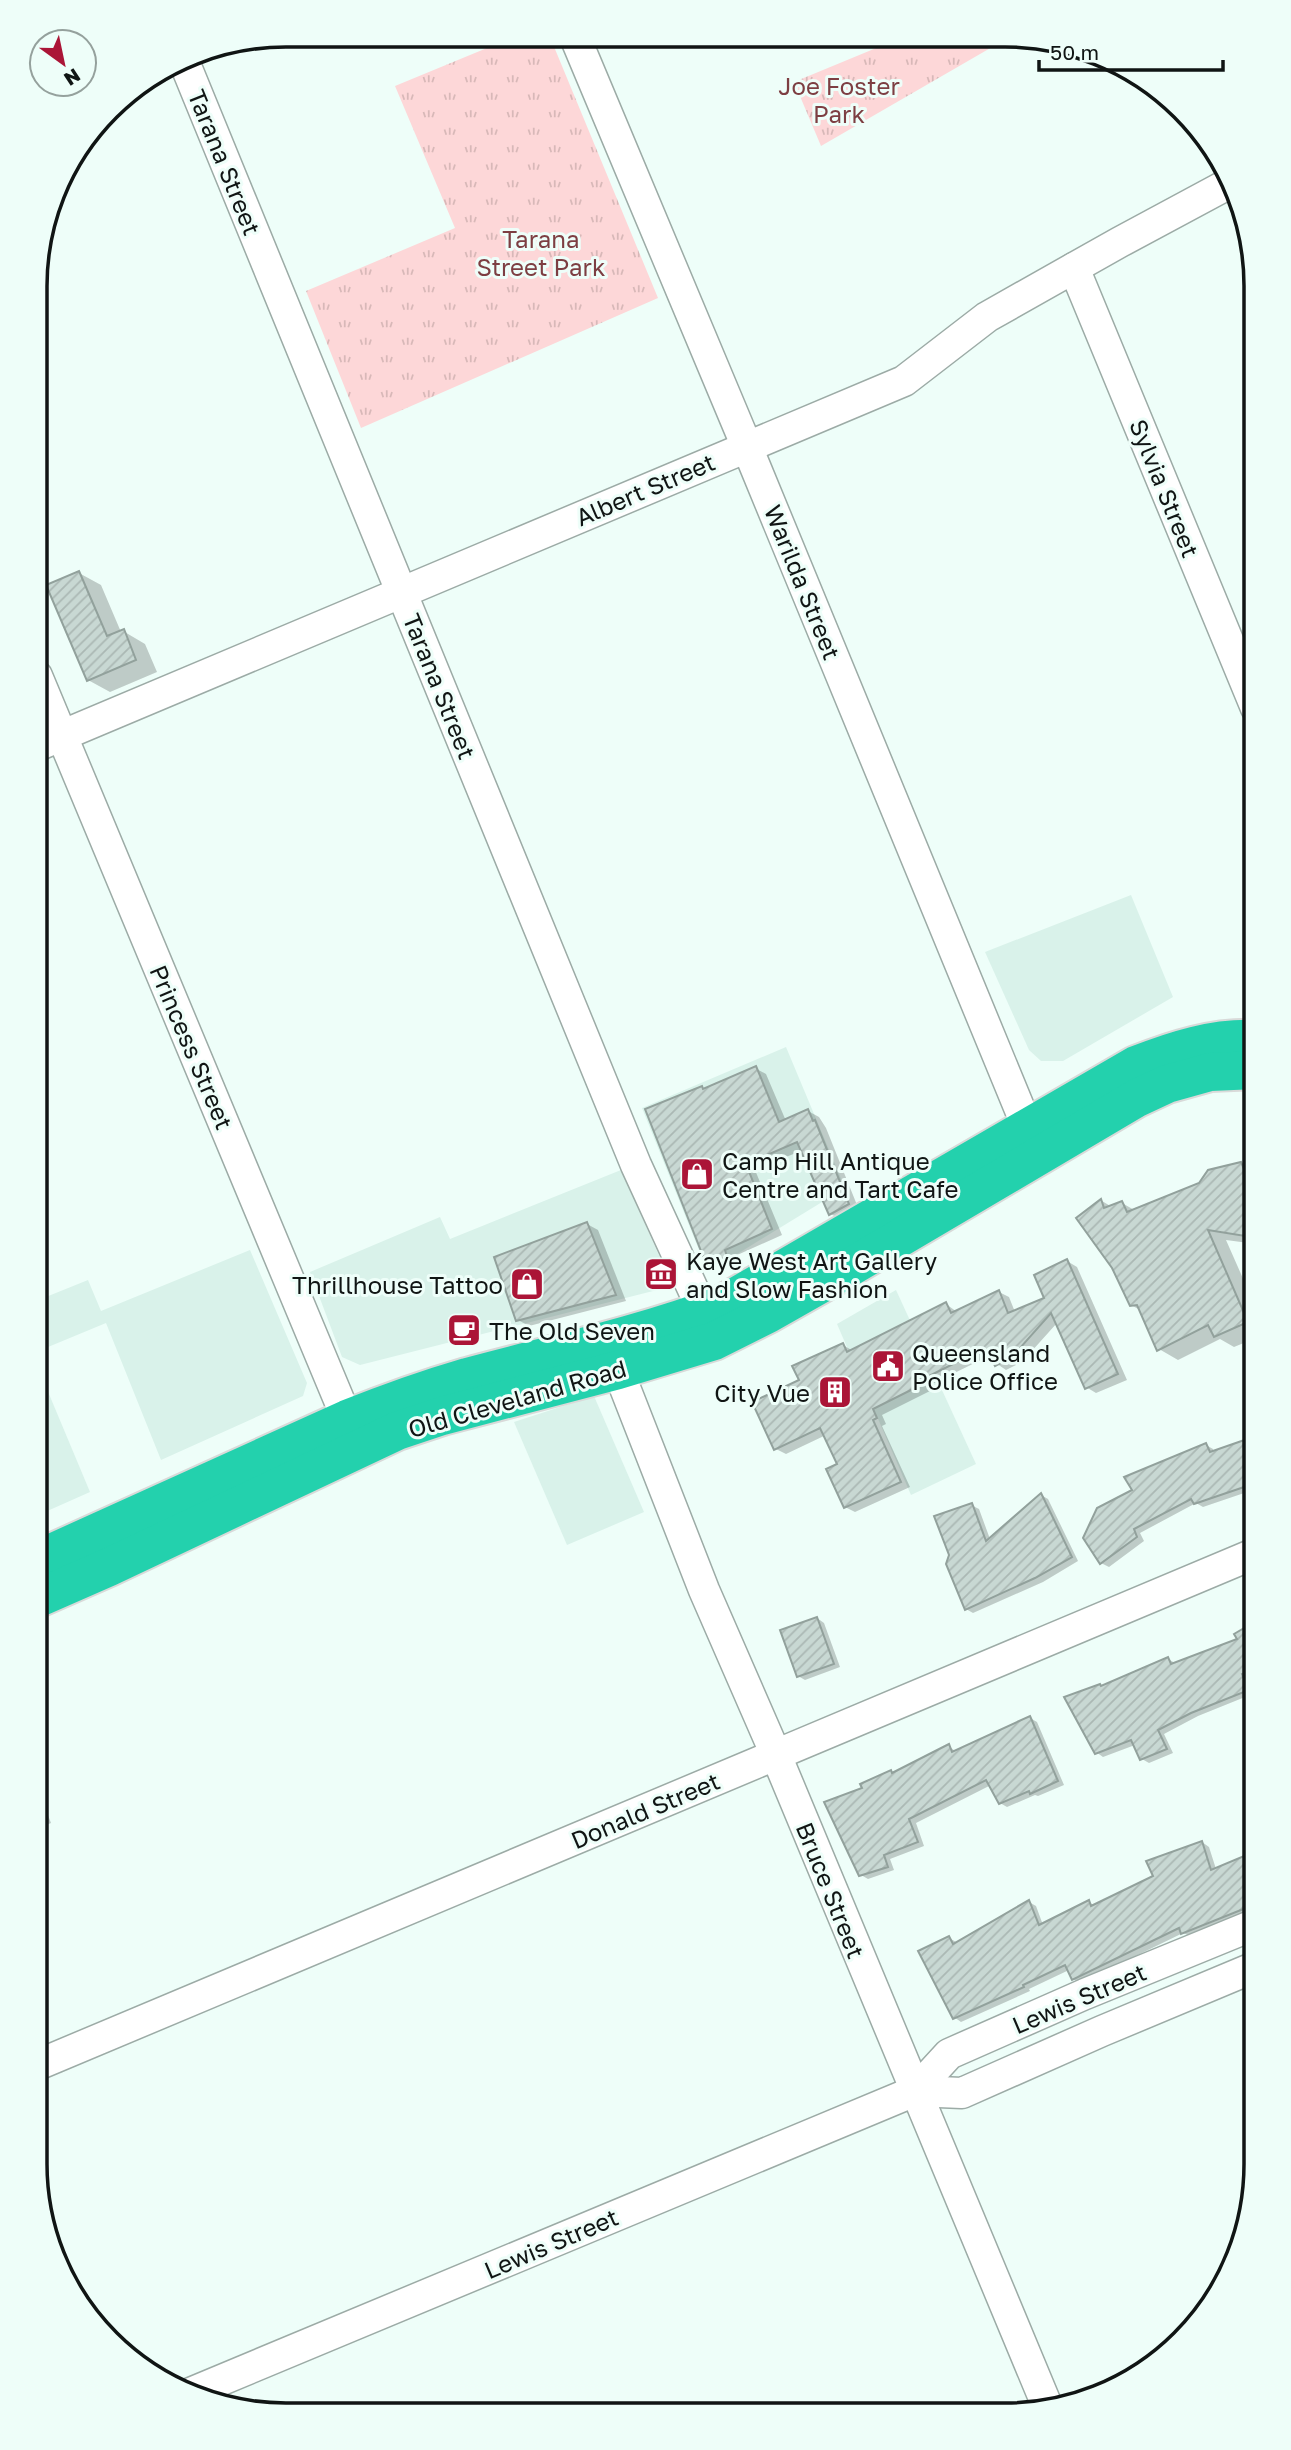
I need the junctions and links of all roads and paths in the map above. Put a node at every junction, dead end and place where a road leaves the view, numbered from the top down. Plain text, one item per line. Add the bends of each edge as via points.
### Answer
1 (579, 48) edge
2 (187, 69) edge
3 (1222, 187) edge
4 (1074, 268) junction
5 (747, 446) junction
6 (402, 592) junction
7 (1244, 678) edge
8 (49, 741) edge
9 (1244, 1041) edge
10 (1244, 1071) edge
11 (1028, 1129) junction
12 (704, 1311) junction
13 (618, 1370) junction
14 (347, 1419) junction
15 (47, 1555) edge
16 (1243, 1558) edge
17 (47, 1594) edge
18 (776, 1755) junction
19 (1243, 1929) edge
20 (1243, 1972) edge
21 (47, 2061) edge
22 (915, 2091) junction
23 (204, 2388) edge
24 (1044, 2399) edge

1 - 5 street, Warilda Street
2 - 6 street, Tarana Street
3 - 4 street, Albert Street
4 - 5 street, Albert Street via 987,317 904,381
4 - 7 street, Sylvia Street
5 - 6 street, Albert Street
5 - 11 street, Warilda Street
6 - 8 street, Albert Street
6 - 12 street, Tarana Street via 636,1165
8 - 14 street, Princess Street
9 - 11 highway, Old Cleveland Road via 1209,1042 1136,1065
10 - 13 highway, Old Cleveland Road via 1210,1072 1157,1089 768,1314 697,1347
11 - 12 highway, Old Cleveland Road via 765,1281
12 - 14 highway, Old Cleveland Road via 465,1378
13 - 17 highway, Old Cleveland Road via 397,1431
13 - 18 street, Bruce Street via 704,1590
14 - 15 highway, Old Cleveland Road
16 - 18 street, Donald Street
18 - 21 street, Donald Street
18 - 22 street, Bruce Street
19 - 22 street, Lewis Street via 949,2054
20 - 22 street, Lewis Street via 962,2093
22 - 23 street, Lewis Street
22 - 24 street, Bruce Street

